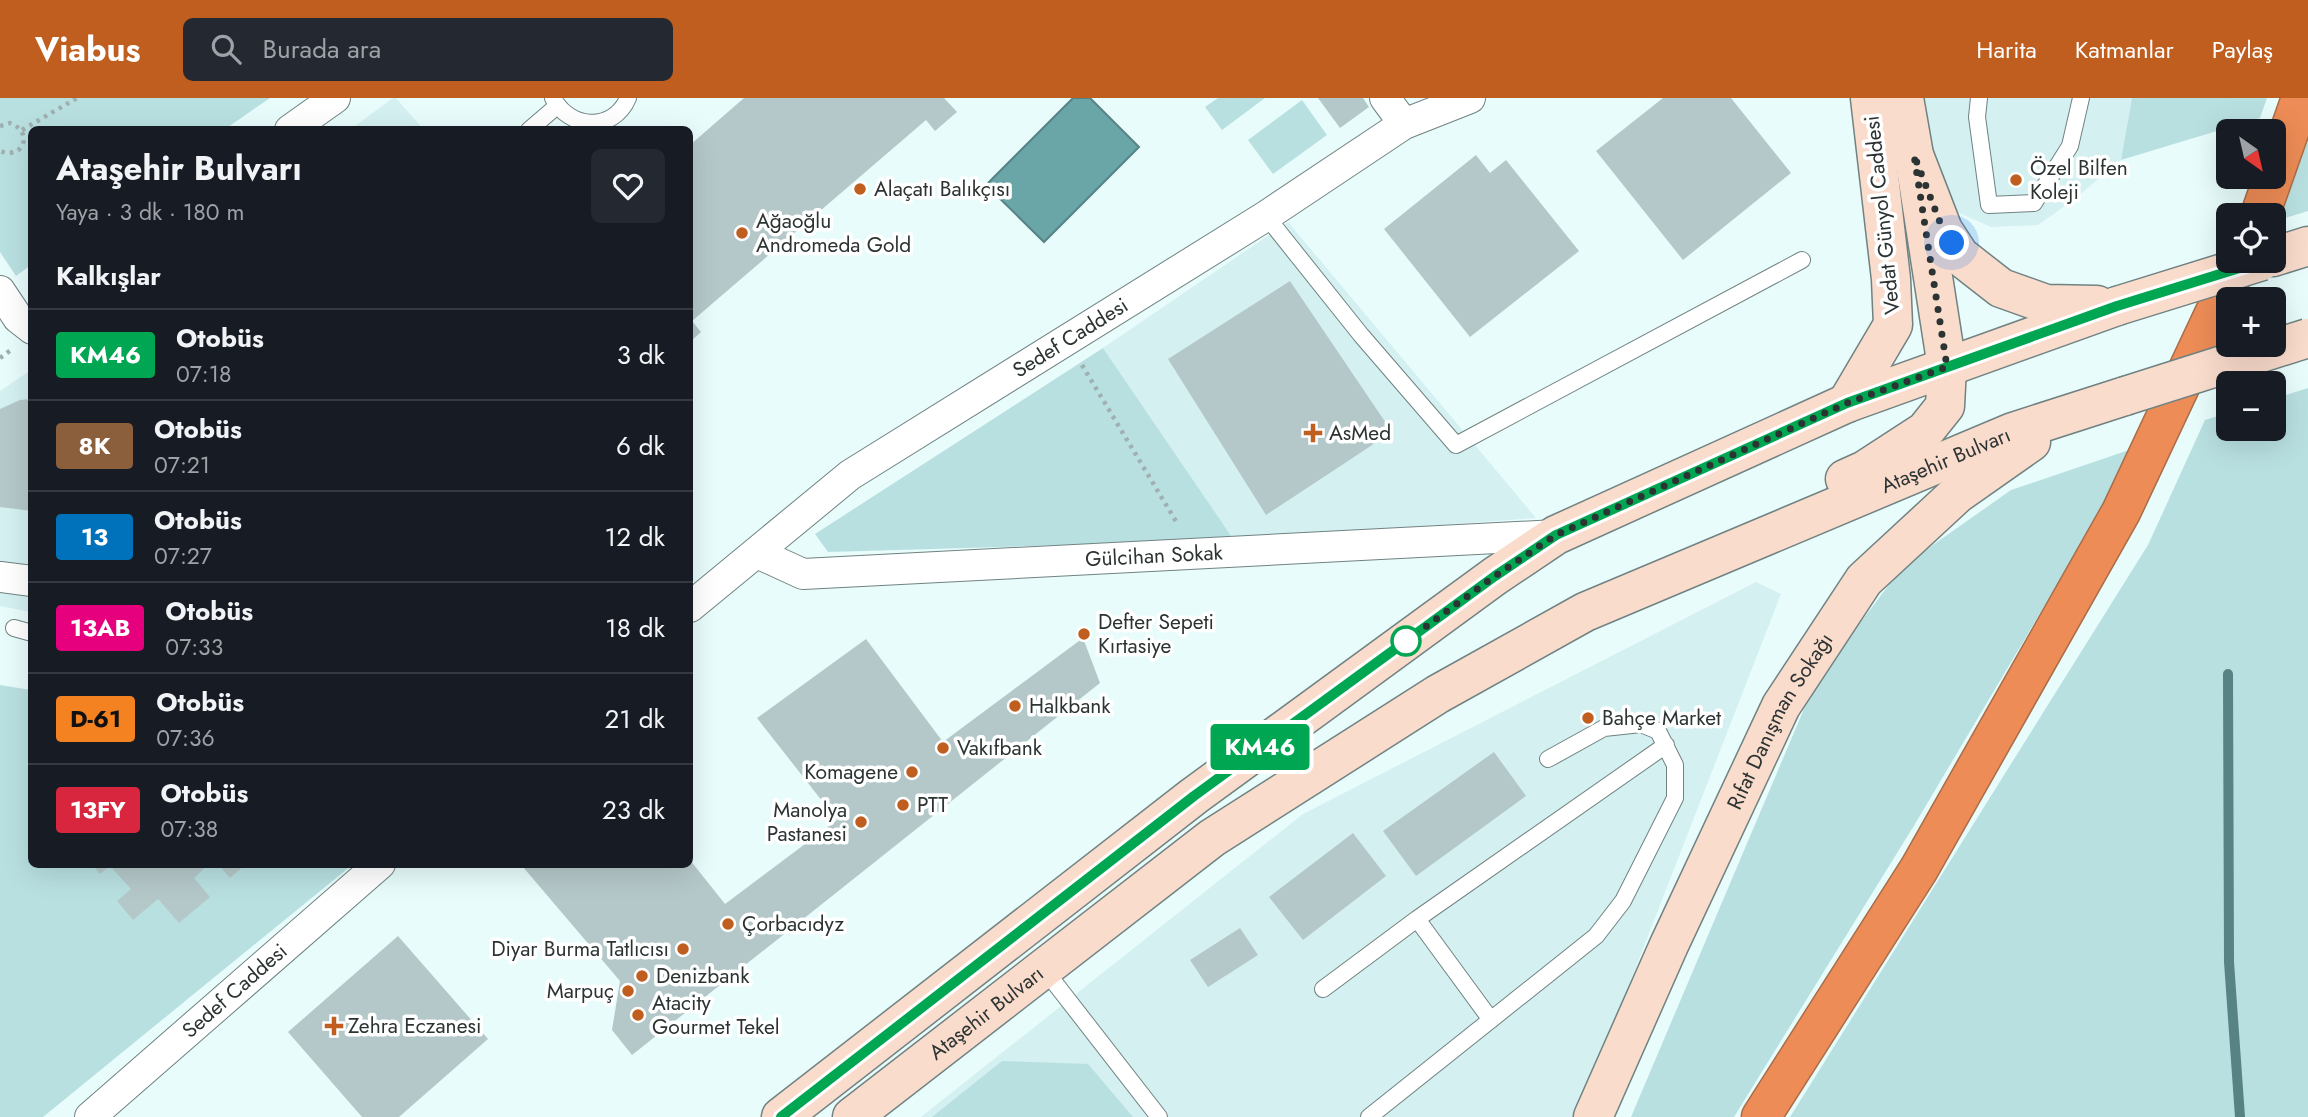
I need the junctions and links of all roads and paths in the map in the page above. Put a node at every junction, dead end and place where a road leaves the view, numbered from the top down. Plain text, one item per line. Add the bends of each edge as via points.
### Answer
1 (77, 98) edge
2 (335, 98) edge
3 (628, 98) edge
4 (1385, 98) edge
5 (1470, 98) edge
6 (1870, 98) edge
7 (1904, 98) edge
8 (1979, 98) edge
9 (2081, 98) edge
10 (2301, 98) edge
11 (555, 102) edge
12 (1404, 124) junction
13 (0, 126) edge
14 (29, 126) edge
15 (296, 126) edge
16 (533, 126) edge
17 (28, 127) edge
18 (22, 130) junction
19 (0, 151) edge
20 (1914, 155) junction
21 (2264, 203) edge
22 (1266, 216) junction
23 (2308, 246) edge
24 (2286, 253) edge
25 (1802, 260) dead end
26 (2223, 273) edge
27 (2233, 273) edge
28 (0, 292) edge
29 (2117, 306) junction
30 (20, 322) edge
31 (1893, 325) junction
32 (2308, 338) edge
33 (1067, 340) junction
34 (1947, 367) junction
35 (1897, 385) junction
36 (1847, 403) junction
37 (2075, 411) junction
38 (1925, 431) junction
39 (2013, 432) junction
40 (1556, 535) junction
41 (757, 553) junction
42 (1195, 554) junction
43 (0, 577) edge
44 (28, 580) edge
45 (693, 605) edge
46 (1585, 612) junction
47 (14, 628) dead end
48 (28, 632) edge
49 (1666, 746) junction
50 (1548, 759) dead end
51 (375, 868) edge
52 (1417, 919) junction
53 (1044, 969) junction
54 (1323, 989) dead end
55 (1491, 1020) junction
56 (90, 1117) edge
57 (781, 1117) edge
58 (852, 1117) edge
59 (1159, 1117) edge
60 (1369, 1117) edge
61 (1593, 1117) edge
62 (1761, 1117) edge

1 - 14 path
2 - 15 street
3 - 11 lane via 617,114 592,123 567,116
4 - 12 street
5 - 12 street, Sedef Caddesi
6 - 31 main road, Vedat Günyol Caddesi
7 - 20 main road, Vedat Günyol Caddesi
8 - 9 lane via 1989,205 2034,203 2070,146
10 - 21 highway
11 - 16 lane
12 - 22 street, Sedef Caddesi
13 - 18 path via 10,123
17 - 18 path
18 - 19 path via 21,148 13,153
20 - 29 main road, Vedat Günyol Caddesi via 1943,230 1960,256 1993,283 2046,304
20 - 34 main road
22 - 25 lane via 1456,445
22 - 33 street, Sedef Caddesi
23 - 24 main road
26 - 29 main road, Ataşehir Bulvarı, bridge
27 - 62 highway via 2122,512 1919,869
28 - 30 street
29 - 34 main road, Ataşehir Bulvarı
31 - 35 main road
31 - 36 main road, Vedat Günyol Caddesi
32 - 37 main road, Ataşehir Bulvarı, bridge
33 - 41 street, Sedef Caddesi via 850,475
33 - 42 path
34 - 35 main road, Ataşehir Bulvarı
34 - 38 main road via 1945,406
35 - 36 main road, Ataşehir Bulvarı
35 - 38 main road
36 - 40 main road, Ataşehir Bulvarı
37 - 39 main road, Ataşehir Bulvarı
37 - 61 main road, Rıfat Danışman Sokağı via 1957,494 1864,580 1781,706
38 - 39 main road via 1947,436
38 - 46 main road via 1865,470 1717,538
39 - 46 main road, Ataşehir Bulvarı
40 - 42 street, Gülcihan Sokak
40 - 57 main road, Ataşehir Bulvarı via 1194,796
41 - 42 street, Gülcihan Sokak via 803,574
41 - 45 street, Sedef Caddesi
43 - 44 street
46 - 53 main road, Ataşehir Bulvarı via 1438,694 1212,838
47 - 48 lane
49 - 50 lane via 1658,731 1642,724 1604,728
49 - 52 lane
49 - 55 lane via 1675,765 1675,798 1623,901 1596,936
51 - 56 street, Sedef Caddesi
52 - 54 lane
52 - 55 lane
53 - 58 main road, Ataşehir Bulvarı
53 - 59 lane
55 - 60 lane

